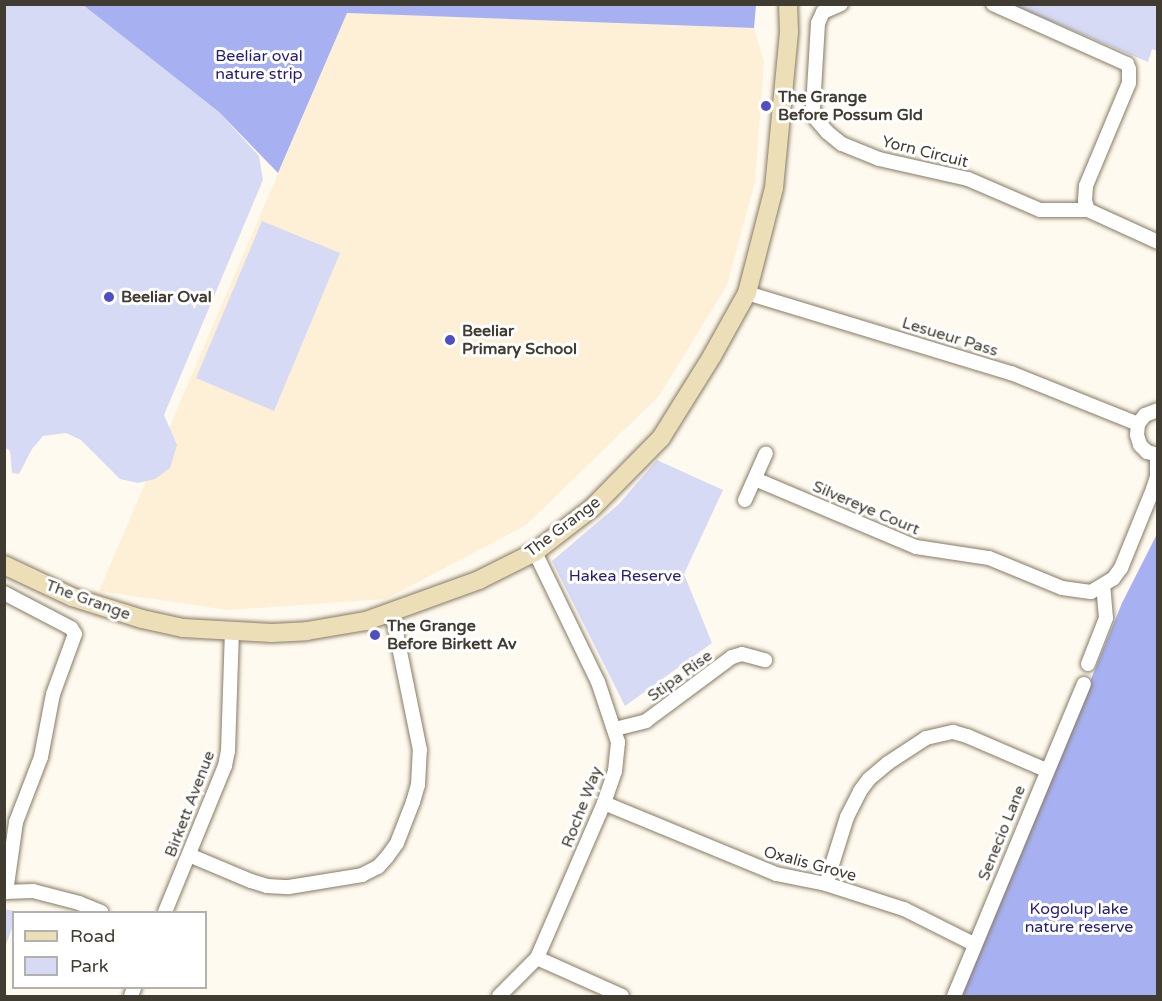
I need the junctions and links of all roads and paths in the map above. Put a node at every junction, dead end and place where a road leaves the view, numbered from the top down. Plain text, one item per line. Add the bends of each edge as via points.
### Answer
1 (788, 4) edge
2 (841, 4) edge
3 (993, 4) edge
4 (1088, 210) junction
5 (1158, 242) edge
6 (747, 293) junction
7 (1158, 410) edge
8 (1138, 424) junction
9 (766, 453) dead end
10 (1157, 456) edge
11 (755, 479) junction
12 (745, 500) dead end
13 (535, 552) junction
14 (4, 565) edge
15 (1103, 586) junction
16 (4, 593) edge
17 (393, 612) junction
18 (232, 632) junction
19 (765, 660) dead end
20 (1088, 664) dead end
21 (1083, 684) dead end
22 (615, 729) junction
23 (1046, 770) junction
24 (604, 803) junction
25 (189, 855) junction
26 (826, 884) junction
27 (5, 892) edge
28 (99, 911) edge
29 (165, 911) edge
30 (974, 944) junction
31 (537, 958) junction
32 (499, 996) edge
33 (622, 996) edge
34 (954, 996) edge

1 - 6 street, The Grange via 789,32 774,188
2 - 4 street, Yorn Circuit via 823,12 818,23 813,108 814,118 826,132 842,144 879,159 968,179 1040,210
3 - 4 street via 1126,64 1129,69 1129,83 1086,186
4 - 5 street, Yorn Circuit
6 - 8 street, Lesueur Pass via 1011,373
6 - 13 street, The Grange via 661,438 592,507
7 - 8 street via 1144,415
8 - 10 street via 1140,445
9 - 11 street
10 - 15 street via 1155,483 1121,568
11 - 12 street
11 - 15 street, Silvereye Court via 916,547 989,558 1062,588 1091,592
13 - 17 street, The Grange via 479,580
13 - 22 street, Roche Way via 598,682
14 - 18 street, The Grange via 44,586 99,607 183,628
15 - 20 street via 1106,618
16 - 27 street via 71,628 75,634 53,694 41,757 16,822
17 - 18 street, The Grange via 355,624 307,632
17 - 25 street via 420,750 413,802 397,843 387,857 362,875 289,887 251,881
18 - 25 street, Birkett Avenue via 228,751
19 - 22 street, Stipa Rise via 742,654 732,657 646,721
21 - 23 street, Senecio Lane
22 - 24 street, Roche Way via 615,771
23 - 26 street via 953,732 926,738 881,768 860,791
23 - 30 street, Senecio Lane
24 - 26 street, Oxalis Grove via 755,867
24 - 31 street, Roche Way
25 - 29 street, Birkett Avenue
26 - 30 street, Oxalis Grove via 904,909
27 - 28 street via 33,891
30 - 34 street, Senecio Lane
31 - 32 street, Roche Way
31 - 33 street

